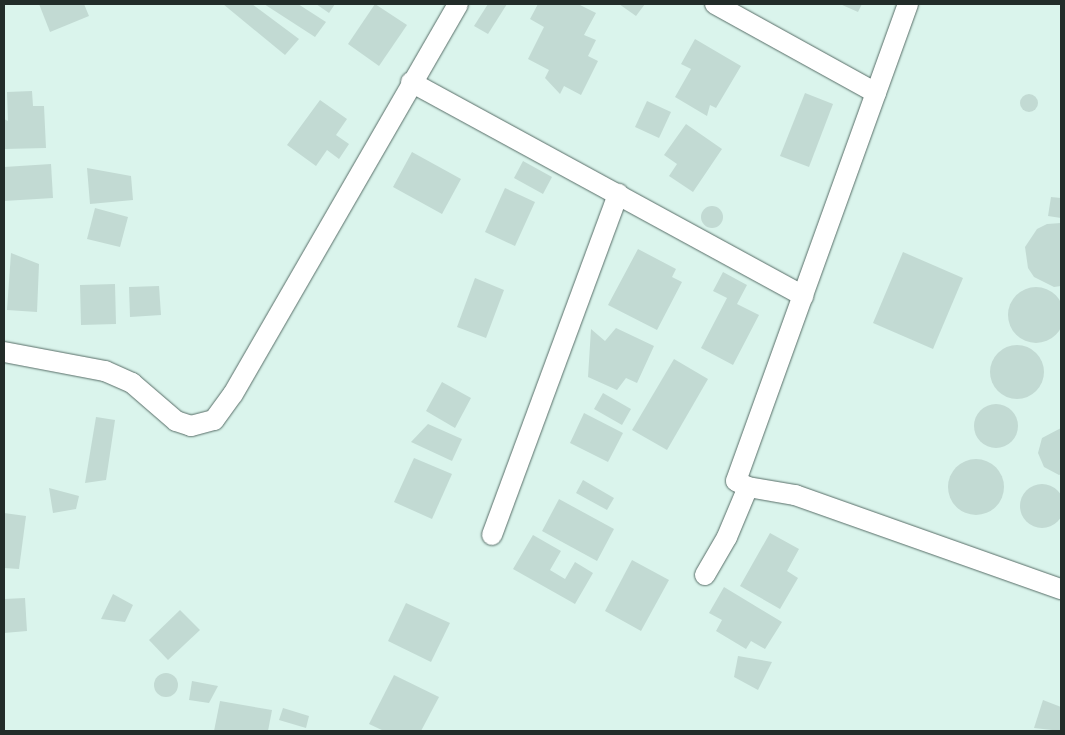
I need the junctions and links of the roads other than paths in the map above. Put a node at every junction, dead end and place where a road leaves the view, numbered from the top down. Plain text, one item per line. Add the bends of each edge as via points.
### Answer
1 (458, 4) edge
2 (716, 4) edge
3 (908, 4) edge
4 (411, 82) junction
5 (876, 93) junction
6 (618, 194) junction
7 (804, 296) junction
8 (4, 352) edge
9 (748, 488) junction
10 (492, 535) dead end
11 (705, 575) dead end
12 (1061, 589) edge

1 - 4 street
2 - 5 street
3 - 5 street
4 - 6 street
4 - 8 street via 233,394 214,420 192,426 176,421 132,383 106,371
5 - 7 street
6 - 7 street
6 - 10 street
7 - 9 street via 736,481
9 - 11 street
9 - 12 street via 795,495

